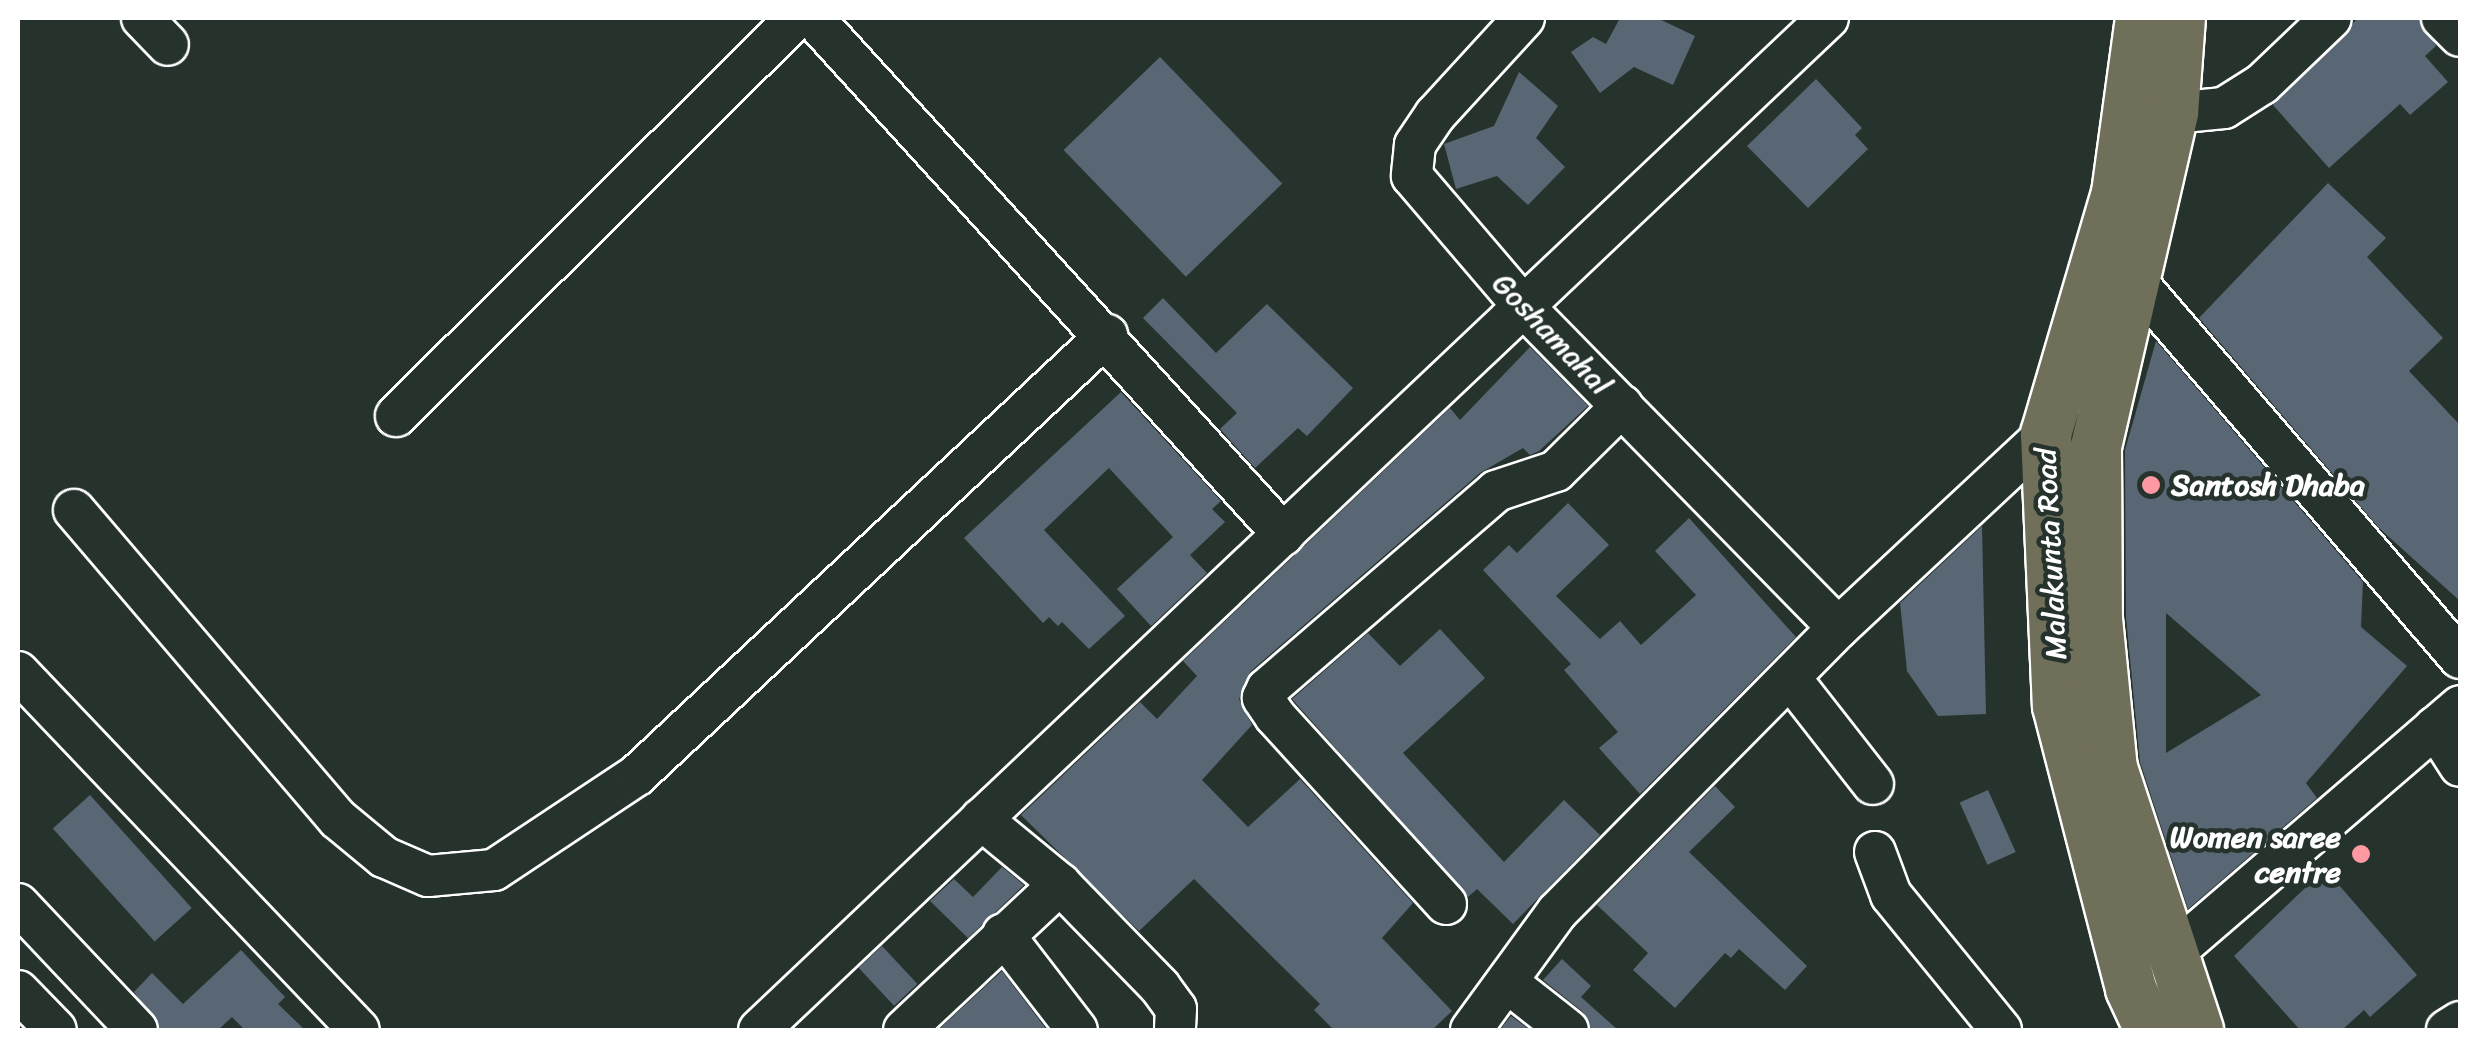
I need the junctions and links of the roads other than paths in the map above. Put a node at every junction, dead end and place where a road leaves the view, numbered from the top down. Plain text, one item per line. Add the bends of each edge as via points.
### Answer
1 (796, 18) edge
2 (813, 18) edge
3 (1524, 18) edge
4 (1828, 18) edge
5 (2331, 18) edge
6 (2442, 18) edge
7 (2160, 31) edge
8 (2460, 36) edge
9 (2173, 113) junction
10 (2132, 278) junction
11 (1524, 307) junction
12 (1107, 335) junction
13 (1622, 406) junction
14 (396, 416) dead end
15 (2103, 418) junction
16 (2046, 434) junction
17 (74, 510) dead end
18 (1284, 535) junction
19 (1838, 628) junction
20 (2460, 658) edge
21 (18, 672) edge
22 (1790, 680) junction
23 (2448, 716) edge
24 (2460, 766) edge
25 (1873, 784) dead end
26 (981, 819) junction
27 (1875, 852) dead end
28 (1060, 884) junction
29 (18, 904) edge
30 (1446, 904) dead end
31 (1003, 934) junction
32 (2172, 954) junction
33 (2128, 977) junction
34 (1508, 982) junction
35 (18, 991) edge
36 (2460, 1022) edge
37 (56, 1030) edge
38 (137, 1030) edge
39 (359, 1030) edge
40 (759, 1030) edge
41 (904, 1030) edge
42 (1077, 1030) edge
43 (1175, 1030) edge
44 (1471, 1030) edge
45 (1568, 1030) edge
46 (2001, 1030) edge
47 (2150, 1030) edge
48 (2198, 1030) edge
49 (2447, 1030) edge

1 - 14 street
2 - 12 street
3 - 11 street, Goshamahal via 1435,116 1415,145 1412,176
4 - 11 street
5 - 9 street via 2262,84 2224,108
6 - 8 street
7 - 9 main road
7 - 16 main road, Malakunta Road
9 - 10 main road
10 - 15 main road
10 - 20 street
11 - 13 street, Goshamahal
11 - 18 street
12 - 17 street via 637,775 494,870 428,876 384,857 338,819
12 - 18 street
13 - 19 street, Goshamahal
13 - 30 street via 1556,471 1496,491 1266,688 1275,716
15 - 16 street
15 - 32 main road via 2096,446 2096,619 2112,768
16 - 19 street
16 - 33 main road, Malakunta Road via 2058,706
18 - 26 street
19 - 22 street
21 - 39 street
22 - 25 street
22 - 34 street via 1557,912
23 - 24 street
23 - 32 street
26 - 28 street
26 - 40 street
27 - 46 street via 1892,895
28 - 31 street
28 - 43 street via 1160,987 1176,1009
29 - 38 street
31 - 41 street
31 - 42 street
32 - 33 main road
32 - 48 main road
33 - 47 main road, Malakunta Road
34 - 44 street
34 - 45 street
35 - 37 street
36 - 49 street

